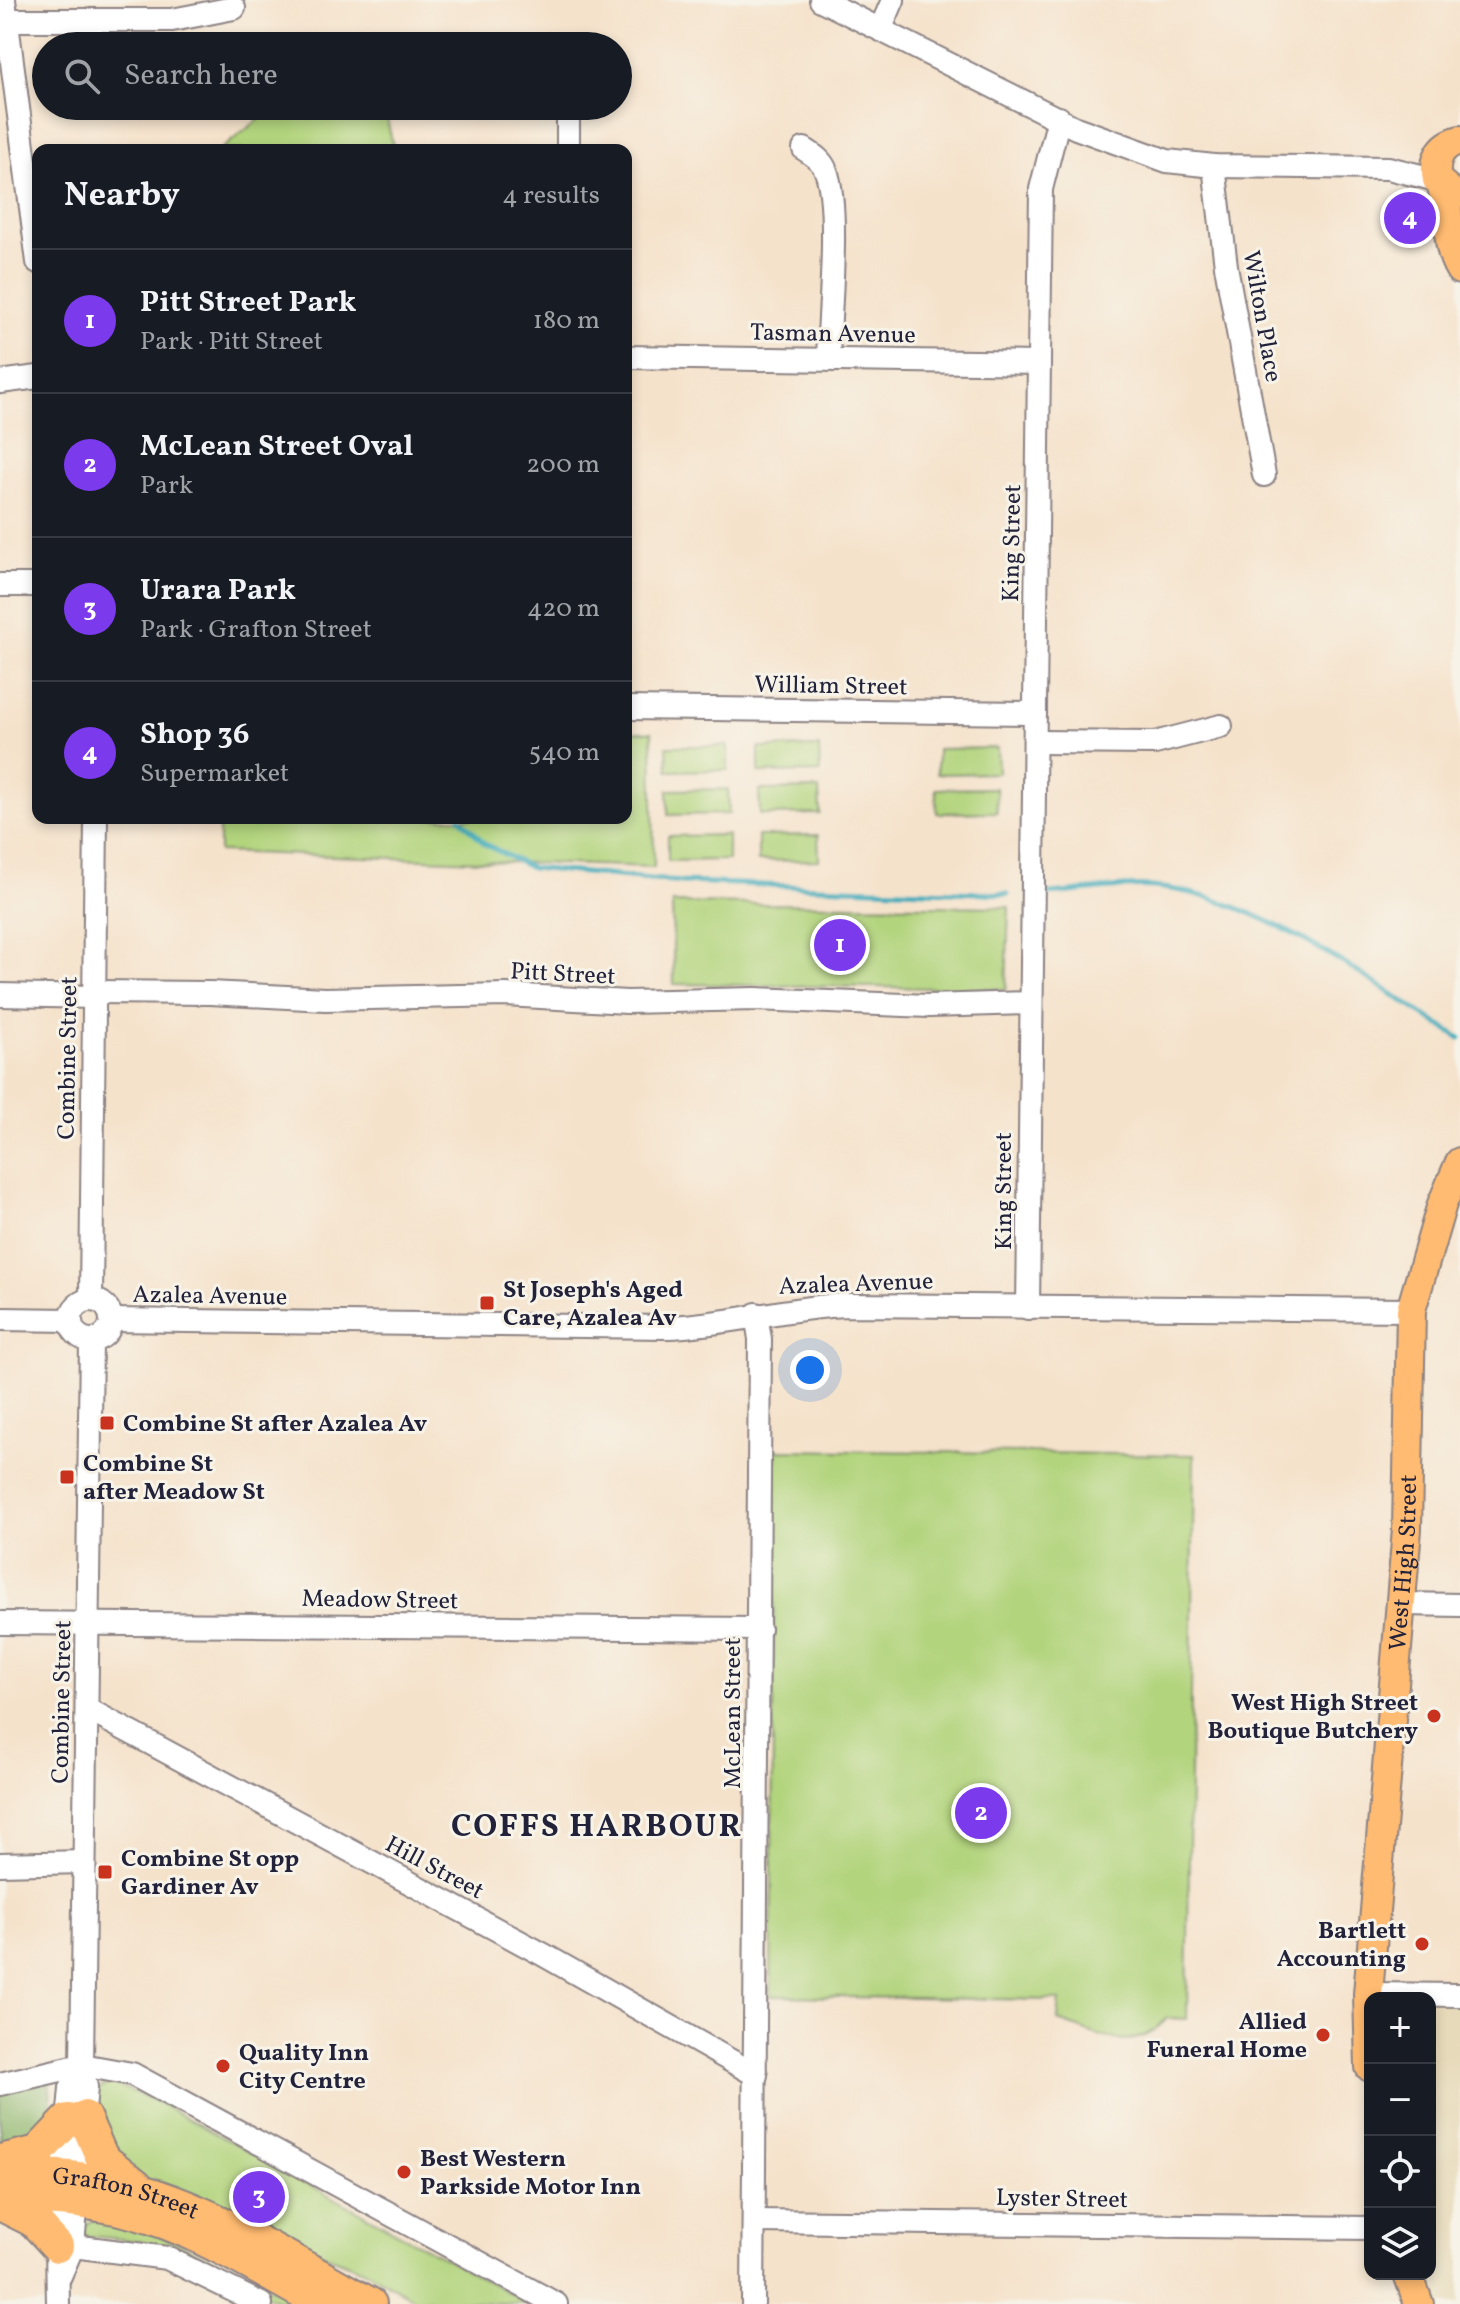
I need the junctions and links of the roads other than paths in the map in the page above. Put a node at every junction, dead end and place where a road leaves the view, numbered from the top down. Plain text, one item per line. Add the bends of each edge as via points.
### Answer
1 (821, 0) edge
2 (893, 0) edge
3 (234, 8) dead end
4 (6, 10) edge
5 (881, 28) junction
6 (5, 44) edge
7 (1059, 118) junction
8 (568, 120) edge
9 (568, 144) edge
10 (804, 149) dead end
11 (1214, 166) junction
12 (1447, 171) edge
13 (32, 222) edge
14 (1460, 270) edge
15 (632, 357) edge
16 (828, 359) junction
17 (1039, 363) junction
18 (32, 378) edge
19 (0, 382) edge
20 (1264, 475) dead end
21 (0, 585) edge
22 (32, 585) edge
23 (632, 708) edge
24 (1035, 713) junction
25 (1221, 726) dead end
26 (1035, 742) junction
27 (96, 824) edge
28 (94, 994) junction
29 (0, 995) edge
30 (1030, 1003) junction
31 (1460, 1162) edge
32 (91, 1299) junction
33 (1028, 1308) junction
34 (1411, 1310) junction
35 (756, 1314) junction
36 (0, 1319) edge
37 (71, 1320) junction
38 (111, 1320) junction
39 (91, 1341) junction
40 (1402, 1604) junction
41 (1460, 1605) edge
42 (88, 1622) junction
43 (0, 1623) edge
44 (759, 1629) junction
45 (87, 1709) junction
46 (84, 1862) junction
47 (0, 1864) edge
48 (1368, 1992) edge
49 (1436, 1995) edge
50 (1460, 1995) edge
51 (82, 2065) junction
52 (756, 2075) junction
53 (0, 2084) edge
54 (76, 2118) junction
55 (0, 2161) edge
56 (0, 2174) edge
57 (70, 2189) junction
58 (145, 2192) junction
59 (2, 2206) edge
60 (754, 2221) junction
61 (1364, 2228) edge
62 (63, 2256) junction
63 (1410, 2280) edge
64 (58, 2304) edge
65 (261, 2304) edge
66 (323, 2304) edge
67 (370, 2304) edge
68 (556, 2304) edge
69 (753, 2304) edge
70 (1419, 2304) edge

1 - 5 street
2 - 5 street
3 - 4 street via 172,20
4 - 6 street
5 - 7 street
6 - 13 street
7 - 11 street via 1167,161
7 - 17 street, King Street via 1041,189
8 - 9 street
10 - 16 street via 826,171 832,207
11 - 12 street
11 - 20 street, Wilton Place via 1226,266
12 - 14 main road via 1450,248
15 - 16 street, Tasman Avenue
16 - 17 street, Tasman Avenue
17 - 24 street, King Street
18 - 19 street
21 - 22 street
23 - 24 street, William Street
24 - 26 street, King Street
25 - 26 street via 1155,743
26 - 30 street, King Street
27 - 28 street, Combine Street
28 - 29 street, Pitt Street
28 - 30 street, Pitt Street
28 - 32 street, Combine Street
30 - 33 street, King Street
31 - 34 main road, West High Street
32 - 37 street via 78,1304
32 - 38 street via 104,1304
33 - 34 street, Azalea Avenue
33 - 35 street, Azalea Avenue via 847,1305
34 - 40 main road, West High Street
35 - 38 street, Azalea Avenue via 668,1327
35 - 44 street, McLean Street
36 - 37 street
37 - 39 street via 78,1336
38 - 39 street via 104,1336
39 - 42 street, Combine Street
40 - 41 street
40 - 48 main road, West High Street
42 - 43 street, Meadow Street
42 - 44 street, Meadow Street
42 - 45 street, Combine Street
44 - 52 street, McLean Street
45 - 46 street, Combine Street
45 - 52 street, Hill Street
46 - 47 street
46 - 51 street, Combine Street
49 - 50 street
51 - 53 street
51 - 54 street, Combine Street via 71,2088
51 - 68 street via 132,2074
52 - 60 street, McLean Street
54 - 55 highway via 38,2152
54 - 57 street, Combine Street
54 - 58 highway via 102,2158
56 - 57 highway, Grafton Street
57 - 58 highway, Grafton Street
57 - 59 highway, Grafton Street
57 - 62 street, Combine Street
57 - 66 highway, Grafton Street via 184,2231
58 - 67 highway, Grafton Street via 201,2213
59 - 62 highway via 34,2221
60 - 61 street, Lyster Street
60 - 69 street, McLean Street
62 - 64 street, Combine Street
62 - 65 street via 167,2258
63 - 70 main road

